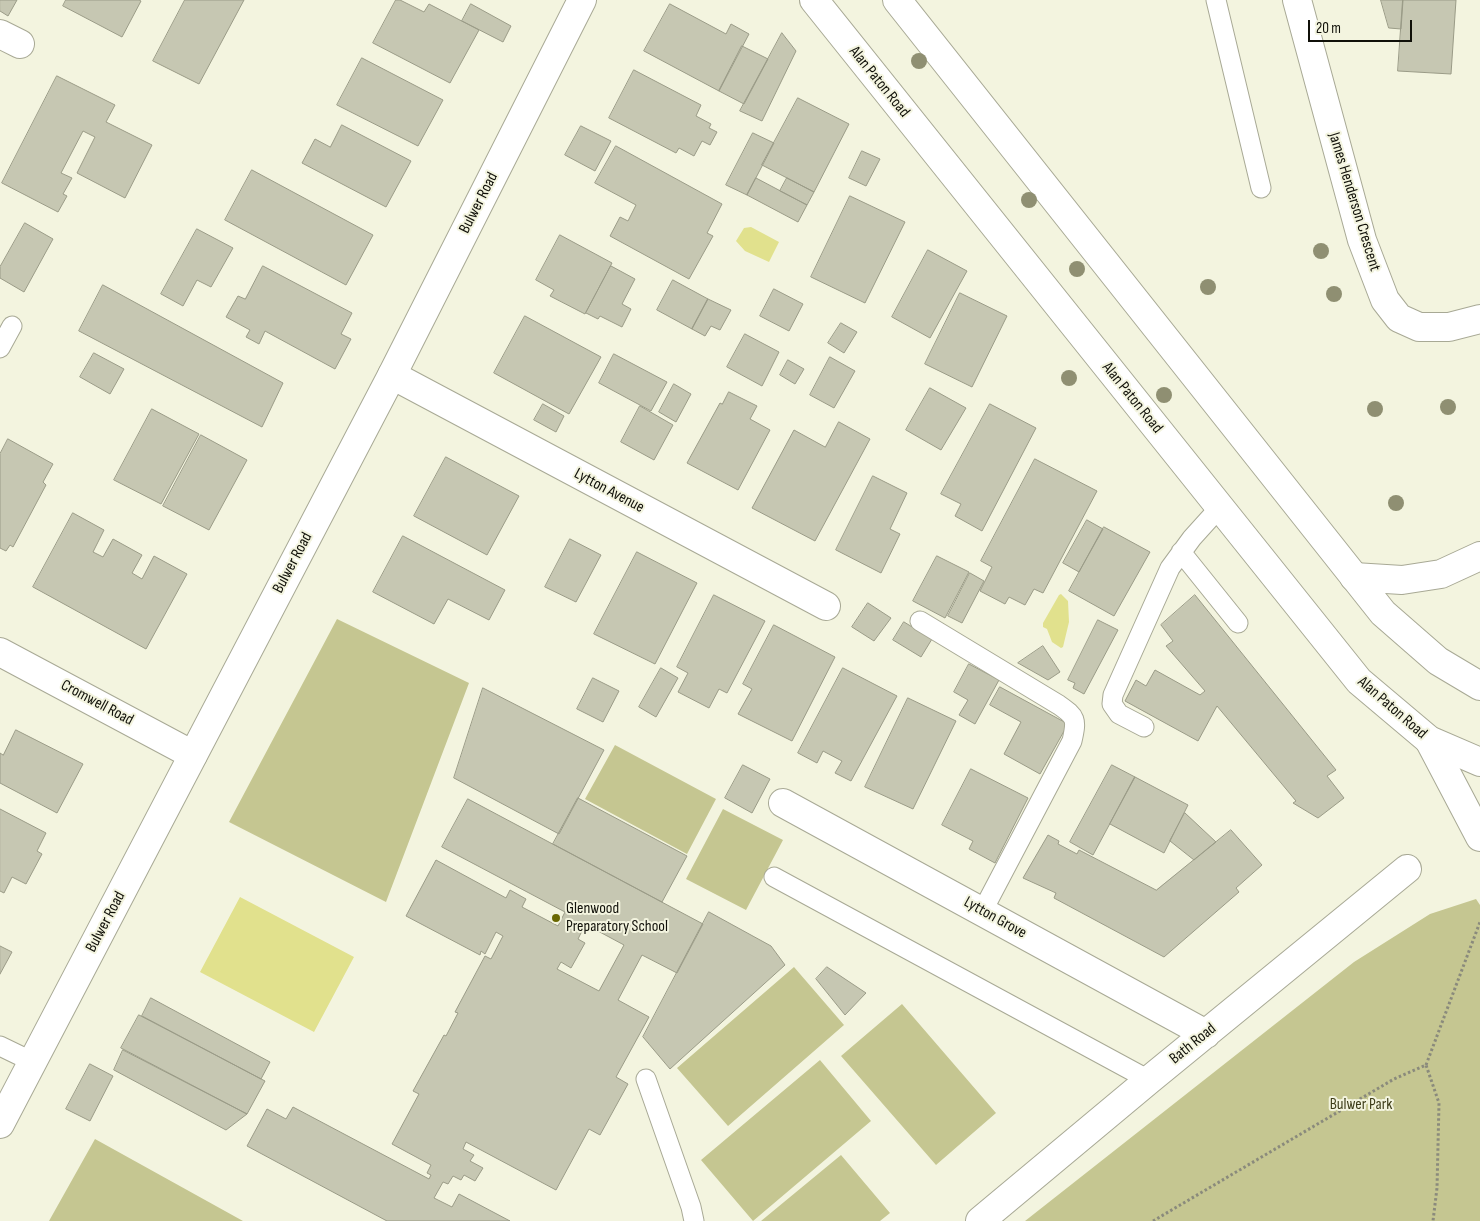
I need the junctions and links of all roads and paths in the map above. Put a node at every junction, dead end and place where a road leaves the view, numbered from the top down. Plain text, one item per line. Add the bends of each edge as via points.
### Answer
1 (582, 0) edge
2 (814, 0) edge
3 (897, 0) edge
4 (1216, 0) edge
5 (1297, 0) edge
6 (1261, 188) dead end
7 (1480, 319) edge
8 (12, 326) dead end
9 (0, 348) edge
10 (392, 376) junction
11 (1220, 507) junction
12 (1181, 552) junction
13 (1480, 556) edge
14 (1354, 577) junction
15 (826, 606) dead end
16 (920, 621) dead end
17 (1238, 623) dead end
18 (0, 652) edge
19 (1480, 686) edge
20 (1144, 727) dead end
21 (1429, 740) junction
22 (193, 755) junction
23 (1480, 762) edge
24 (783, 802) dead end
25 (1480, 837) edge
26 (1406, 869) dead end
27 (774, 876) dead end
28 (982, 912) junction
29 (1480, 922) edge
30 (1206, 1034) junction
31 (0, 1046) edge
32 (33, 1062) junction
33 (1426, 1066) junction
34 (646, 1079) dead end
35 (1149, 1080) junction
36 (0, 1124) edge
37 (694, 1221) edge
38 (980, 1221) edge
39 (1153, 1221) edge
40 (1433, 1221) edge

1 - 10 street, Bulwer Road
2 - 11 street, Alan Paton Road
3 - 14 street
4 - 6 lane
5 - 7 street, James Henderson Crescent via 1362,240 1385,300 1399,318 1419,326 1449,327
8 - 9 lane
10 - 15 street, Lytton Avenue
10 - 22 street, Bulwer Road
11 - 12 lane
11 - 21 street, Alan Paton Road via 1359,681
12 - 17 lane
12 - 20 lane via 1170,568 1113,695 1112,704 1119,714
13 - 14 street via 1441,574 1402,580
14 - 19 street via 1384,613 1438,662
16 - 28 lane via 1059,705 1072,714 1075,723 1072,740
18 - 22 street, Cromwell Road
21 - 23 street, Alan Paton Road
21 - 25 street
22 - 32 street, Bulwer Road
24 - 28 street, Lytton Grove
26 - 30 street, Bath Road
27 - 35 lane
28 - 30 street, Lytton Grove
29 - 33 path
30 - 35 street, Bath Road
31 - 32 lane
32 - 36 street, Bulwer Road
33 - 39 path via 1394,1079
33 - 40 path via 1439,1103
34 - 37 lane
35 - 38 street, Bath Road

